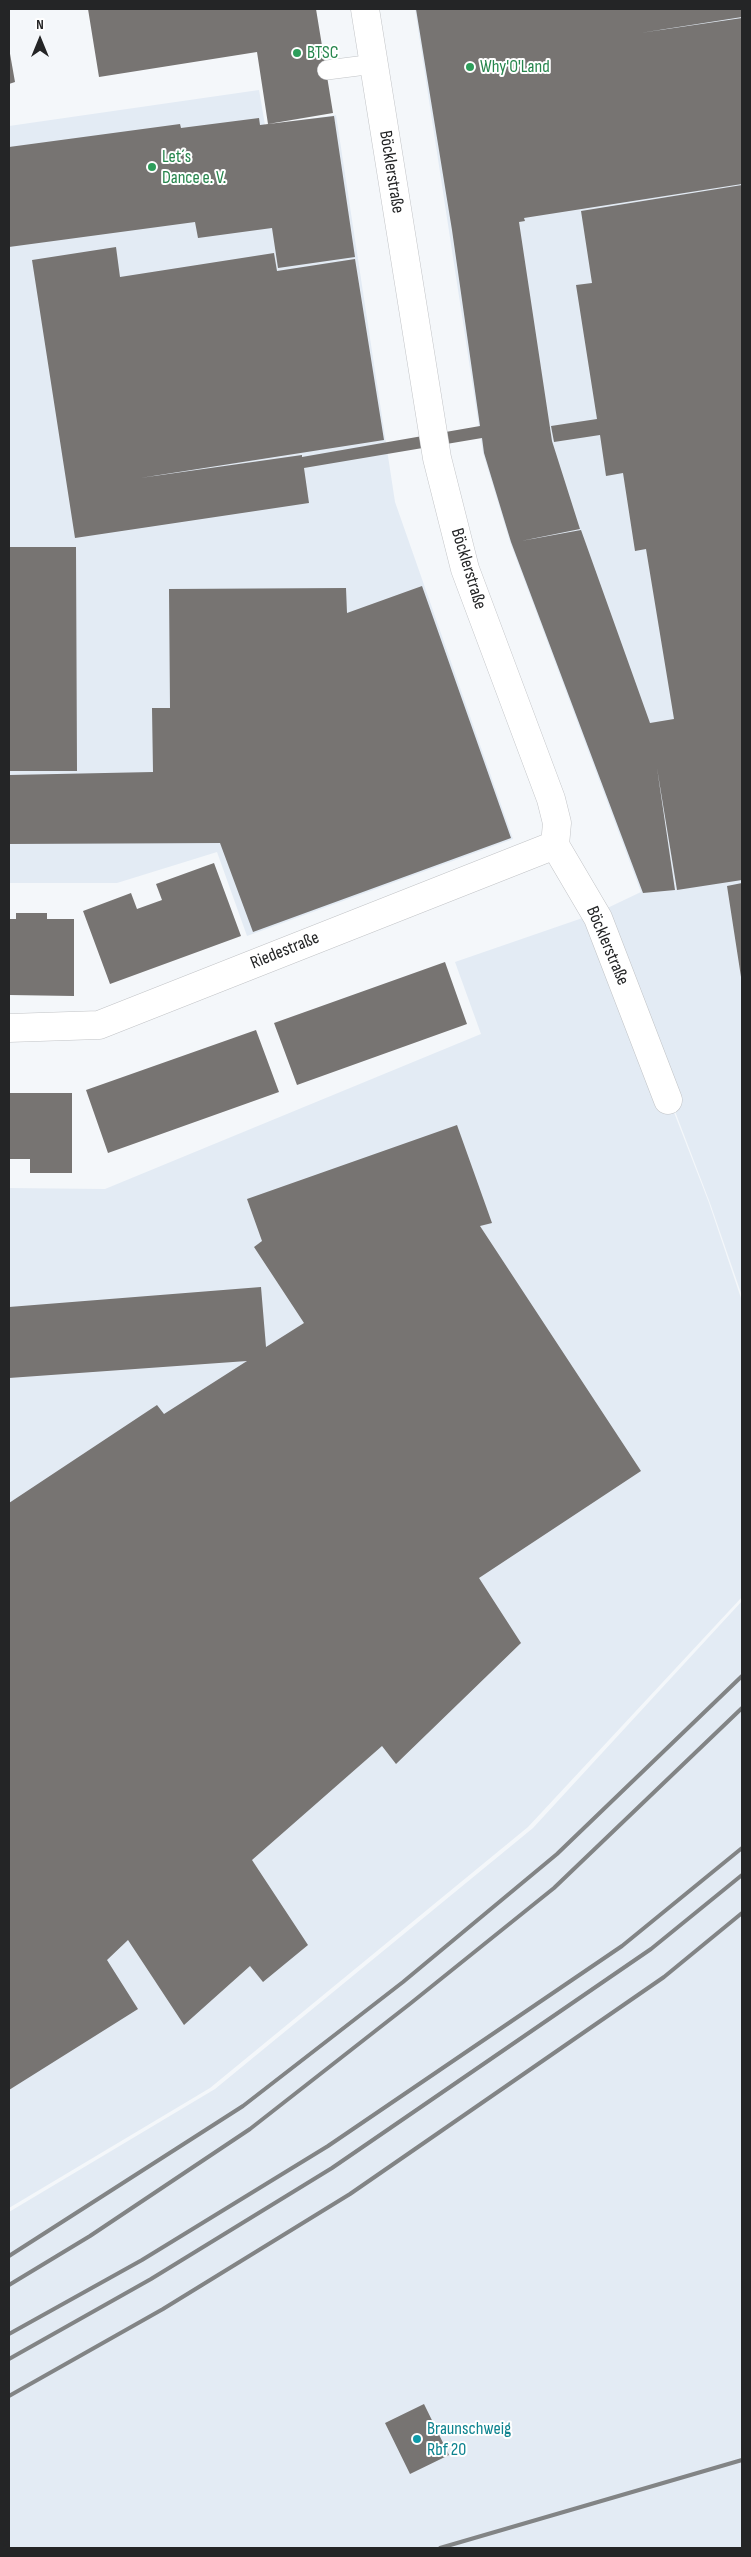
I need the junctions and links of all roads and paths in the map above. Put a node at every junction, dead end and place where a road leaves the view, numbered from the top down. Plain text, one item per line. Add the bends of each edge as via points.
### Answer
1 (365, 9) edge
2 (374, 64) junction
3 (327, 70) dead end
4 (555, 845) junction
5 (9, 1028) edge
6 (668, 1100) dead end

1 - 2 street, Böcklerstraße
2 - 3 lane
2 - 4 street, Böcklerstraße via 437,458 465,569 551,799 557,823
4 - 5 street, Riedestraße via 99,1025
4 - 6 street, Böcklerstraße via 598,918

